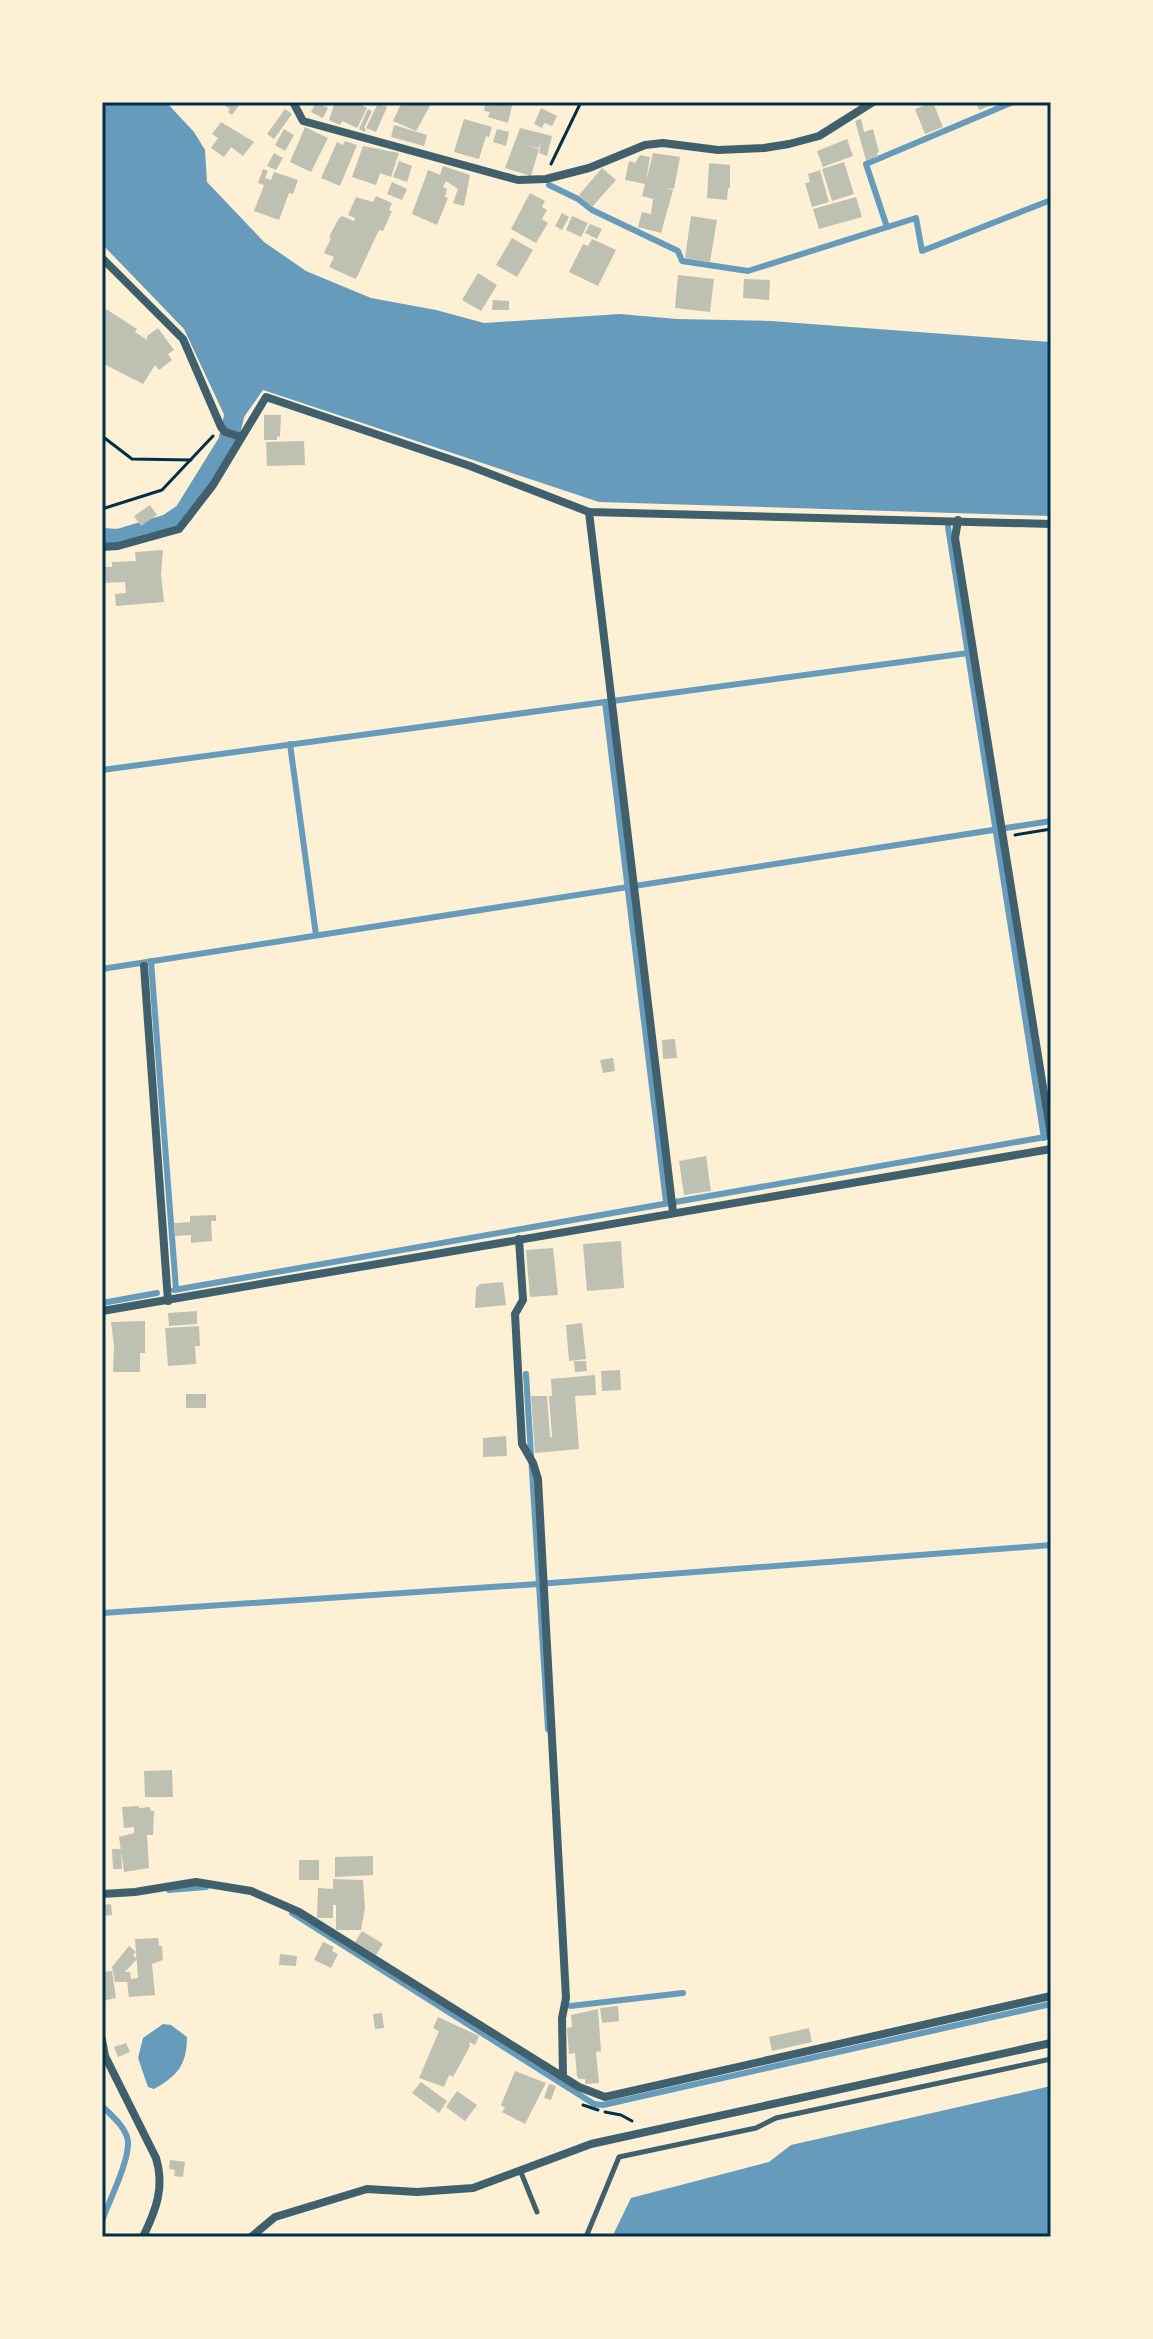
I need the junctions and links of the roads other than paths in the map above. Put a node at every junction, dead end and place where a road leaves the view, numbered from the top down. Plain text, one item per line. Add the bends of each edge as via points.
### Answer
1 (293, 102) edge
2 (873, 102) edge
3 (102, 258) edge
4 (238, 436) junction
5 (589, 512) junction
6 (958, 520) junction
7 (1051, 524) edge
8 (102, 547) edge
9 (144, 966) dead end
10 (1051, 1135) edge
11 (1051, 1149) edge
12 (673, 1205) junction
13 (519, 1239) junction
14 (168, 1301) junction
15 (102, 1311) edge
16 (102, 1894) edge
17 (1051, 1996) edge
18 (102, 2040) edge
19 (1051, 2043) edge
20 (1051, 2059) edge
21 (563, 2076) junction
22 (520, 2170) junction
23 (537, 2212) dead end
24 (143, 2237) edge
25 (251, 2237) edge
26 (586, 2237) edge

1 - 2 street via 303,121 518,180 589,168 645,145 745,150 789,144 819,136
3 - 4 street via 183,339 223,430
4 - 5 street via 266,397
4 - 8 street via 213,485 179,529
5 - 6 street
5 - 12 street
6 - 7 street
6 - 10 street via 955,538
9 - 14 street
11 - 12 street
12 - 13 street
13 - 14 street
13 - 21 street via 523,1300 515,1314 522,1444 538,1479 545,1590 566,1998
14 - 15 street
16 - 21 street via 196,1882 251,1891 299,1912
17 - 21 street via 605,2097
18 - 24 street via 161,2174 159,2199
19 - 22 street via 649,2130
20 - 26 lane via 619,2157
22 - 23 lane
22 - 25 street via 473,2188 367,2189 275,2217

